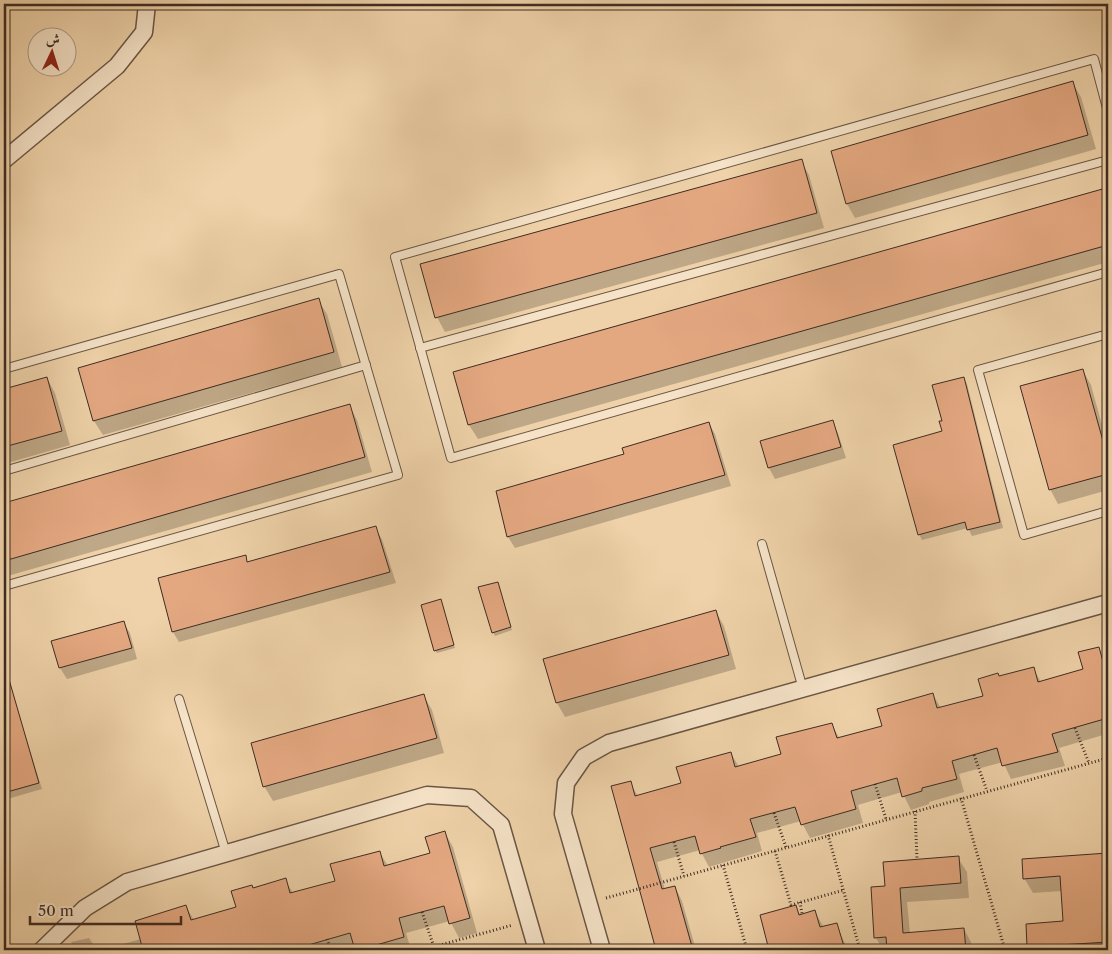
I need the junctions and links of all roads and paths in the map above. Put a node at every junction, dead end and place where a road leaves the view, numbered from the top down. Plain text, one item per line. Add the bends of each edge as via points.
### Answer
1 (147, 4) edge
2 (1108, 112) edge
3 (4, 160) edge
4 (1108, 160) edge
5 (1108, 272) edge
6 (1108, 334) edge
7 (420, 348) junction
8 (366, 365) junction
9 (4, 369) edge
10 (4, 471) edge
11 (1108, 511) edge
12 (762, 544) dead end
13 (4, 586) edge
14 (1108, 603) edge
15 (803, 688) junction
16 (179, 698) dead end
17 (1075, 728) dead end
18 (974, 754) dead end
19 (1108, 758) edge
20 (1089, 763) junction
21 (875, 784) dead end
22 (987, 791) junction
23 (962, 798) junction
24 (915, 811) junction
25 (774, 812) dead end
26 (886, 819) junction
27 (828, 836) junction
28 (674, 842) dead end
29 (786, 847) junction
30 (775, 850) junction
31 (226, 853) junction
32 (917, 860) dead end
33 (723, 865) junction
34 (684, 876) junction
35 (844, 890) junction
36 (800, 902) junction
37 (605, 907) dead end
38 (422, 912) dead end
39 (802, 914) dead end
40 (512, 916) dead end
41 (514, 924) junction
42 (517, 933) dead end
43 (327, 939) dead end
44 (434, 947) junction
45 (42, 950) edge
46 (331, 950) edge
47 (422, 950) edge
48 (537, 950) edge
49 (602, 950) edge
50 (747, 950) edge
51 (860, 950) edge
52 (1006, 950) edge

1 - 3 street via 144,32 117,66
2 - 7 lane via 1094,59 395,257
4 - 7 lane
5 - 7 lane via 451,458
6 - 11 lane via 978,370 1024,535
8 - 9 lane via 339,274
8 - 10 lane
8 - 13 lane via 398,474
12 - 15 lane
14 - 15 street
15 - 49 street via 609,743 584,757 566,783 563,814
16 - 31 lane
17 - 20 path
18 - 22 path
19 - 20 path
20 - 22 path
21 - 26 path
22 - 23 path
23 - 24 path
23 - 52 path
24 - 26 path
24 - 32 path
25 - 29 path
26 - 27 path
27 - 29 path
27 - 35 path
28 - 34 path
29 - 30 path
30 - 33 path
30 - 36 path via 791,905
31 - 45 street via 128,882 85,908
31 - 48 street via 427,795 471,798 501,825
33 - 34 path
33 - 50 path
34 - 37 path via 602,898
35 - 36 path
35 - 51 path
36 - 39 path
38 - 44 path
40 - 41 path
41 - 42 path
41 - 44 path
43 - 46 path
44 - 47 path

